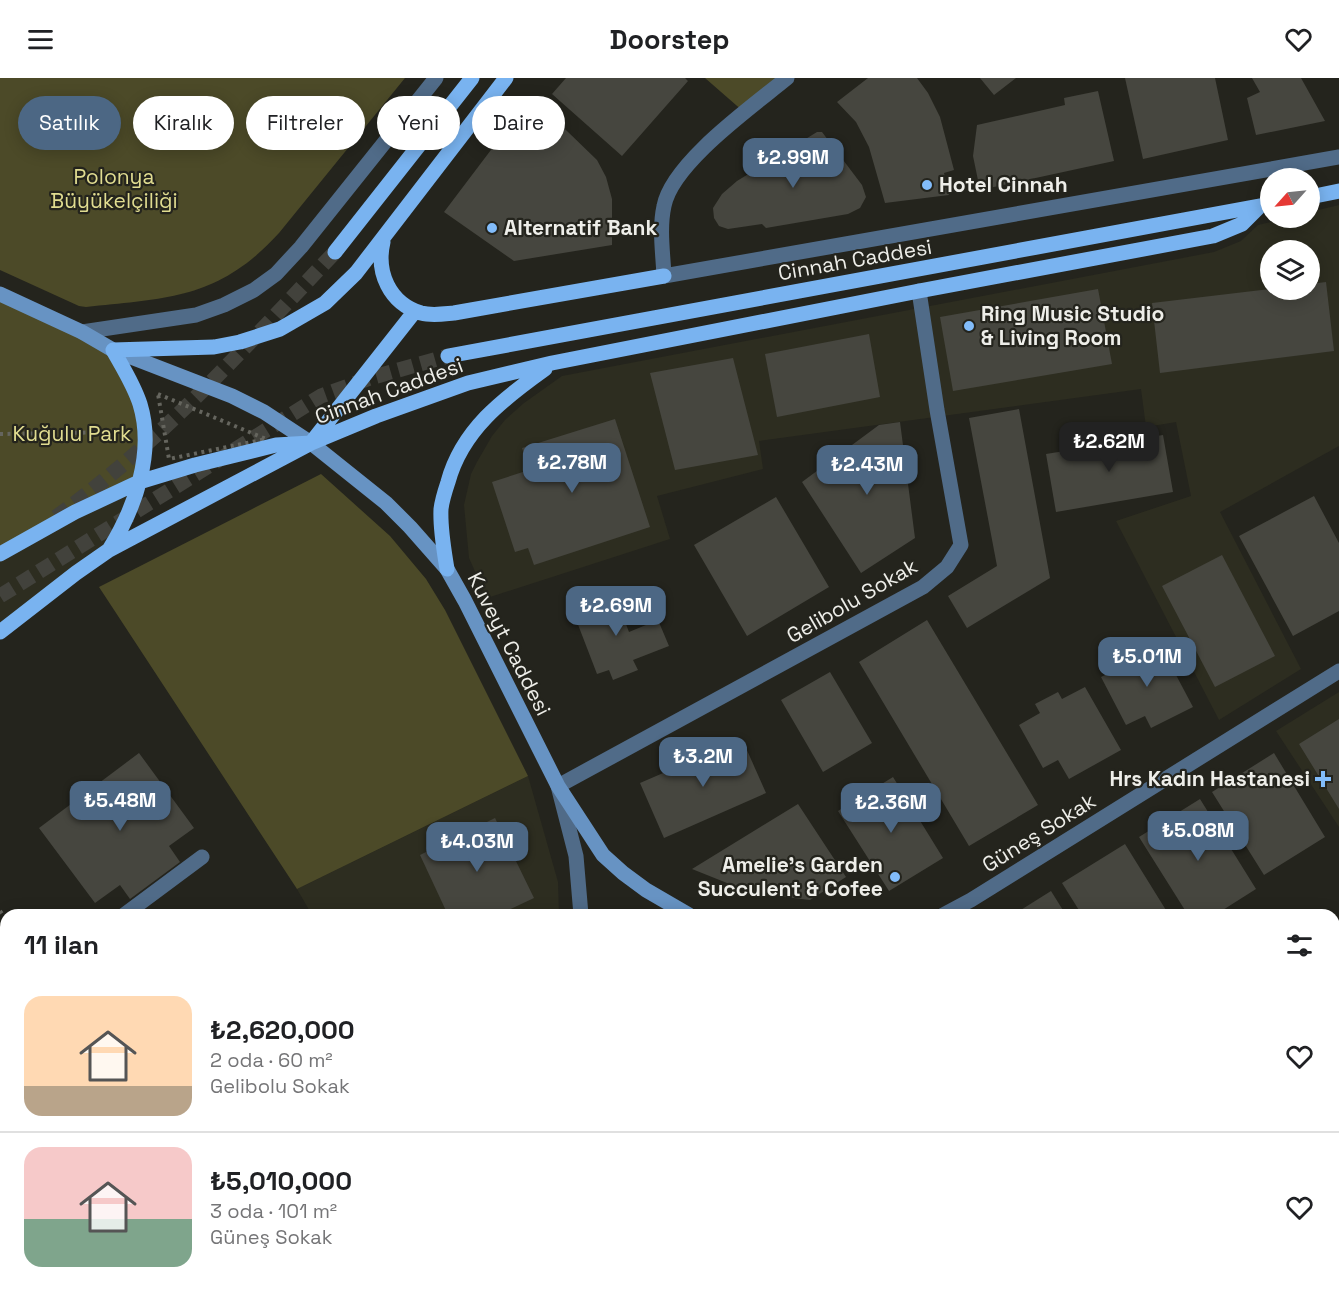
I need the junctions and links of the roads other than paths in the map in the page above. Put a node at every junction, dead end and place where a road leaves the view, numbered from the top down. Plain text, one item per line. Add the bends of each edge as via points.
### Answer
1 (436, 78) edge
2 (472, 78) edge
3 (506, 78) edge
4 (787, 78) edge
5 (1339, 158) edge
6 (1339, 191) edge
7 (1320, 195) edge
8 (1260, 206) edge
9 (1260, 209) edge
10 (384, 239) junction
11 (335, 252) tunnel mouth
12 (664, 276) junction
13 (919, 291) junction
14 (0, 294) edge
15 (415, 311) junction
16 (82, 332) junction
17 (113, 351) junction
18 (448, 356) tunnel mouth
19 (552, 363) junction
20 (311, 443) junction
21 (139, 482) junction
22 (109, 550) junction
23 (0, 554) edge
24 (447, 569) junction
25 (0, 632) edge
26 (1339, 670) edge
27 (558, 786) junction
28 (202, 857) dead end
29 (132, 909) edge
30 (580, 909) edge
31 (678, 909) edge
32 (954, 909) edge

1 - 16 street via 301,247 276,274 254,290 196,315
2 - 11 main road
3 - 10 main road
4 - 12 street via 719,135 670,187 662,224
5 - 12 street
6 - 7 main road
8 - 18 main road, Cinnah Caddesi
9 - 13 main road, Cinnah Caddesi via 1242,224 1213,236
10 - 15 main road via 380,268 385,280 401,302
10 - 17 main road via 325,303 280,329 214,347
12 - 15 main road via 454,313
13 - 19 main road, Cinnah Caddesi
13 - 27 street, Gelibolu Sokak via 961,545 947,567 923,587 867,619
14 - 16 main road, Kuveyt Caddesi
15 - 20 main road
16 - 17 main road, Kuveyt Caddesi
17 - 20 main road, Kuveyt Caddesi via 221,391 264,412
17 - 21 main road via 140,404 145,431
19 - 20 main road, Cinnah Caddesi via 468,383
19 - 24 main road via 488,413 456,460 441,509
20 - 21 main road via 276,445
20 - 22 main road
20 - 24 main road, Kuveyt Caddesi via 386,503
21 - 22 main road via 124,526
21 - 23 main road
22 - 25 main road
24 - 27 main road, Kuveyt Caddesi
26 - 32 street, Güneş Sokak
27 - 30 street via 576,856
27 - 31 main road, Kuveyt Caddesi via 603,855 646,891
28 - 29 street

